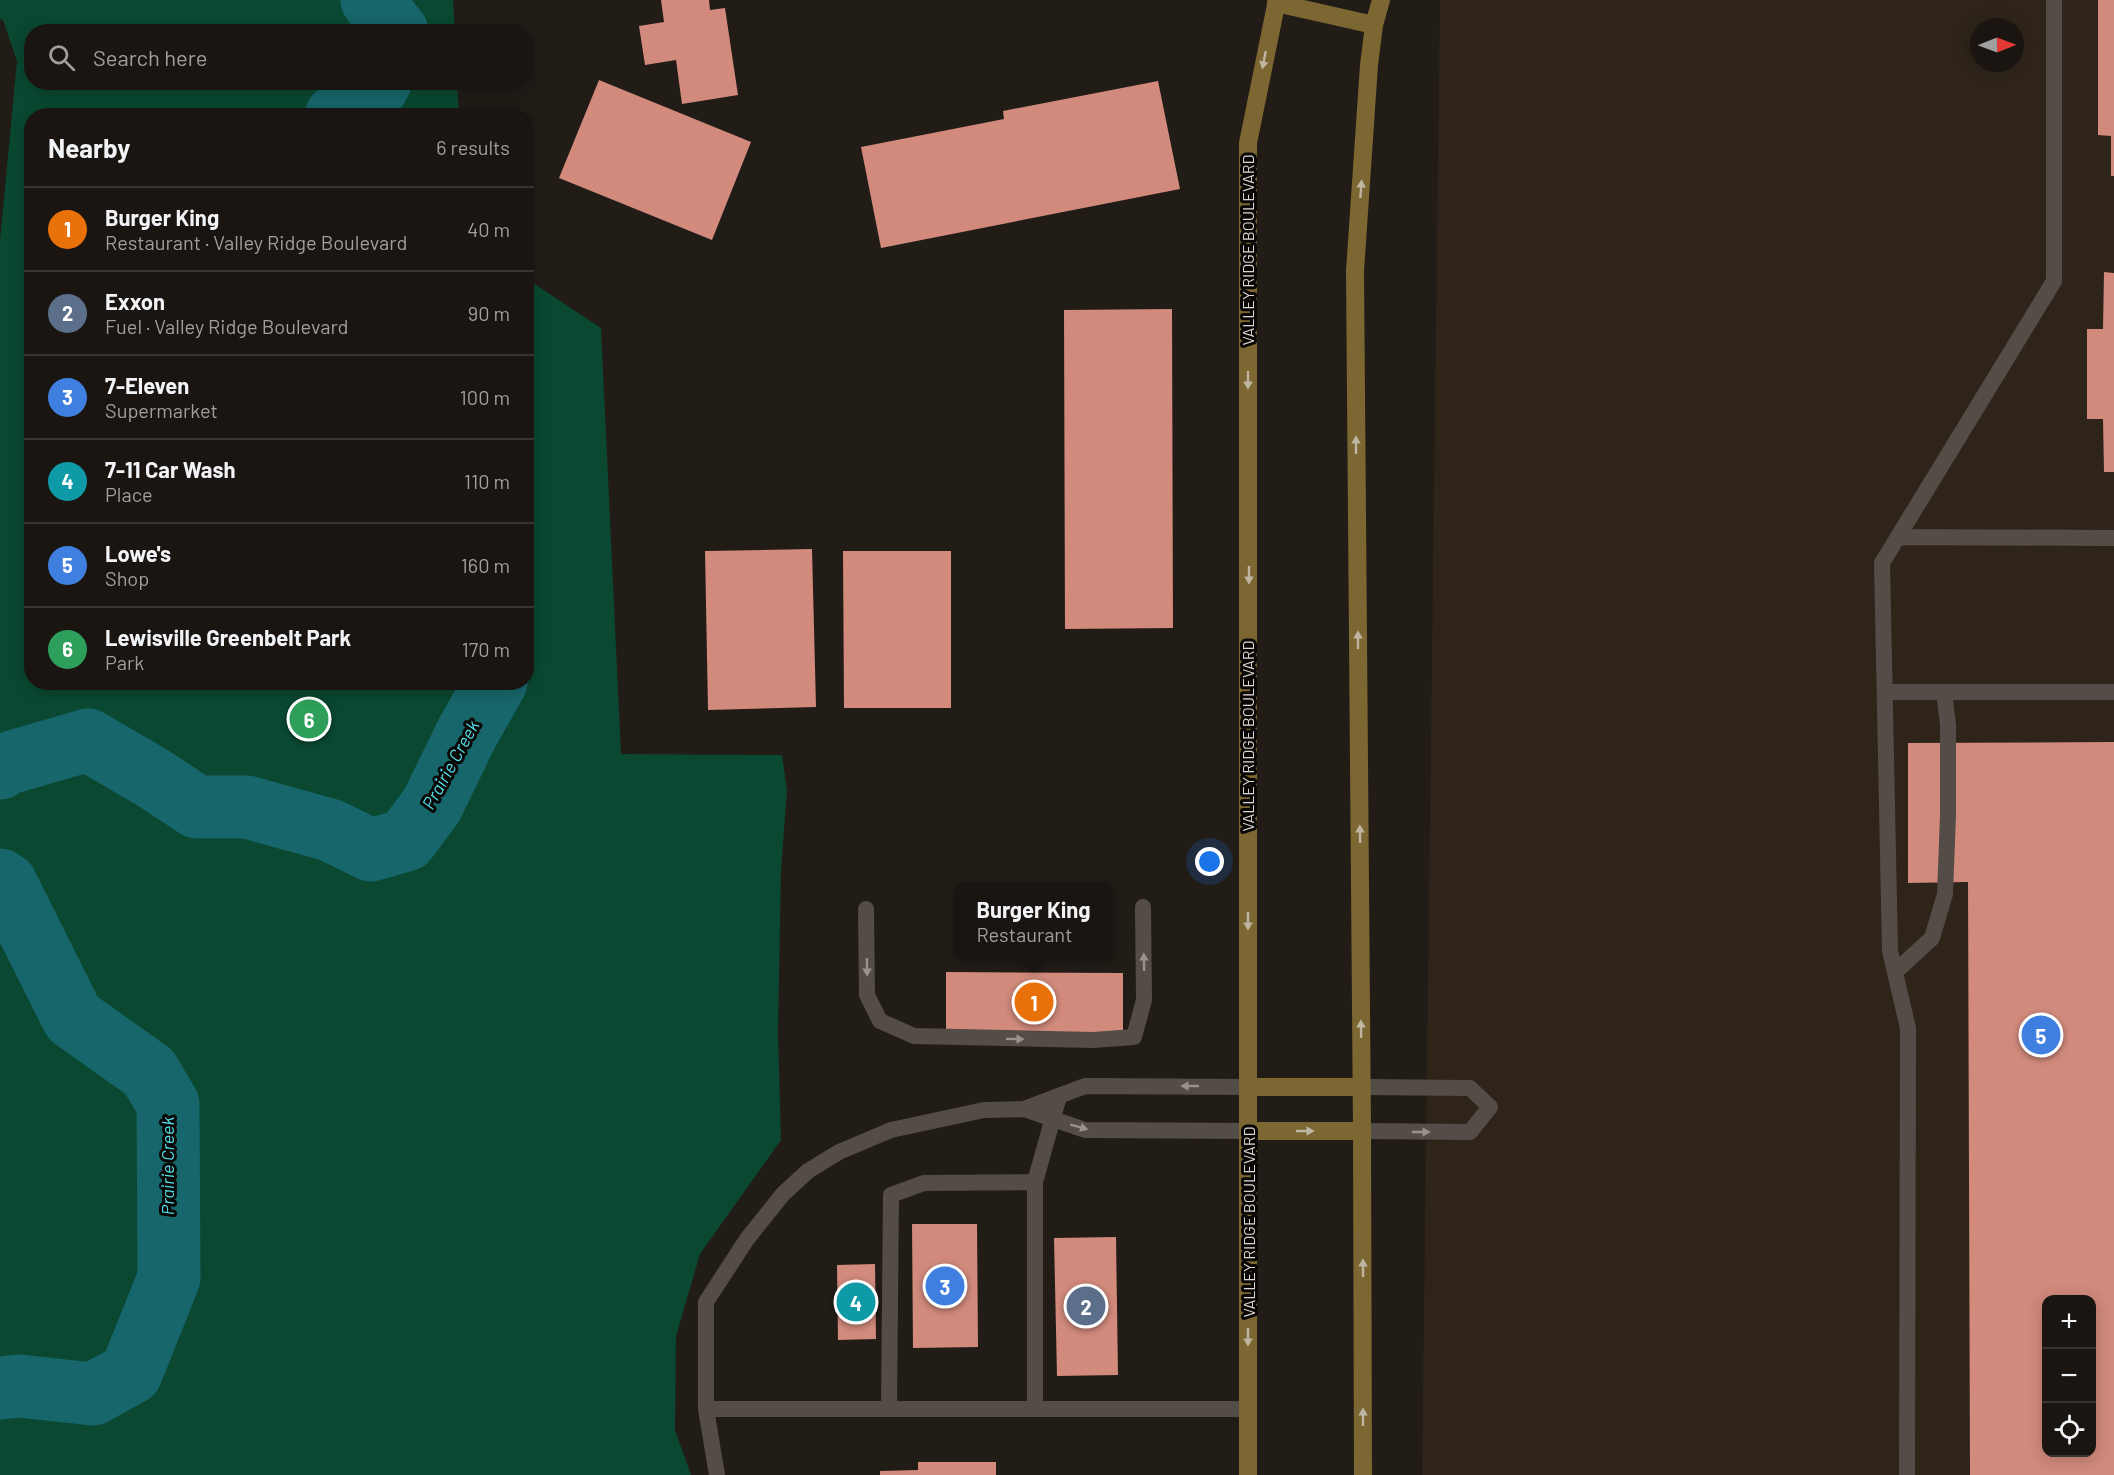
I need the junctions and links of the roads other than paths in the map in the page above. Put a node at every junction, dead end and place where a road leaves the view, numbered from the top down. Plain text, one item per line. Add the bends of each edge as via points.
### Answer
1 (1381, 0) edge
2 (2054, 0) edge
3 (1276, 1) edge
4 (1374, 25) junction
5 (1898, 537) junction
6 (2114, 538) edge
7 (1885, 692) junction
8 (1944, 692) junction
9 (2114, 692) edge
10 (1143, 907) dead end
11 (866, 909) dead end
12 (1895, 972) junction
13 (1249, 1087) junction
14 (1362, 1087) junction
15 (1059, 1095) junction
16 (1024, 1109) junction
17 (1052, 1119) junction
18 (1249, 1131) junction
19 (1362, 1131) junction
20 (1035, 1182) junction
21 (889, 1408) junction
22 (706, 1409) junction
23 (1035, 1409) junction
24 (1248, 1409) junction
25 (717, 1475) edge
26 (1248, 1475) edge
27 (1363, 1475) edge
28 (1906, 1475) edge

1 - 4 main road
2 - 5 lane via 2054,281
3 - 4 main road
3 -> 13 main road, VALLEY RIDGE BOULEVARD via 1248,143
14 -> 4 main road via 1355,271
5 - 6 lane
5 - 7 lane via 1882,563
7 - 8 lane
7 - 12 lane via 1890,951
8 - 9 lane
8 - 12 lane via 1948,725 1945,894 1932,938
11 -> 10 lane via 867,995 880,1021 914,1036 1093,1040 1134,1037 1144,1000
12 - 28 lane via 1908,1028
13 - 14 main road
13 -> 15 lane via 1085,1086
13 - 18 main road, VALLEY RIDGE BOULEVARD
14 - 19 main road
19 -> 14 lane via 1470,1132 1490,1107 1470,1088
15 - 16 lane
15 - 17 lane
16 - 17 lane
16 - 22 lane via 984,1110 891,1130 839,1152 808,1171 783,1194 747,1239 706,1302
17 -> 18 lane via 1085,1130
17 - 20 lane
18 -> 19 main road
18 -> 24 main road, VALLEY RIDGE BOULEVARD
27 -> 19 main road
20 - 21 lane via 924,1183 891,1195
20 - 23 lane
21 - 22 lane
21 - 23 lane
22 - 25 lane
23 - 24 lane
24 - 26 main road, VALLEY RIDGE BOULEVARD

